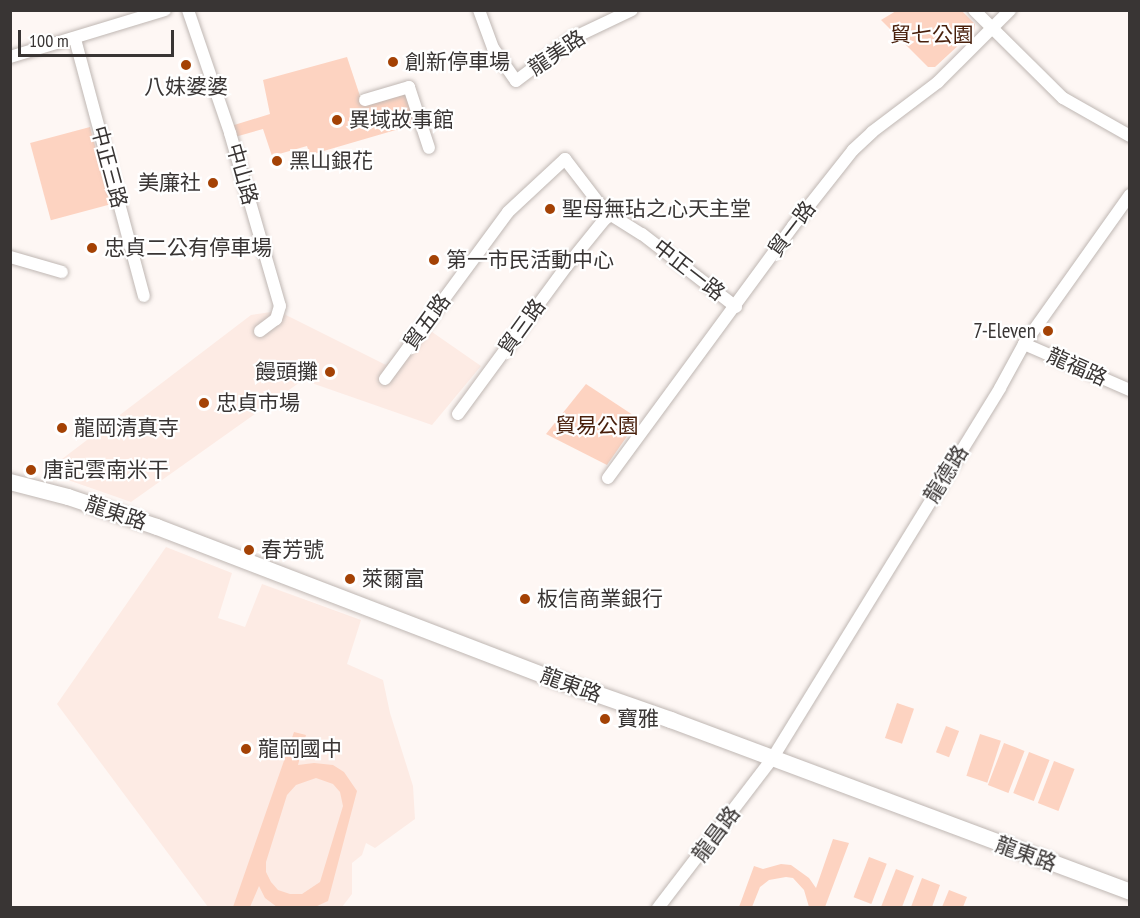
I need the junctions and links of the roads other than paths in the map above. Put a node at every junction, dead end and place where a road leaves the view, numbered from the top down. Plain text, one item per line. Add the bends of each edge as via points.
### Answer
1 (165, 10) edge
2 (188, 10) edge
3 (479, 10) edge
4 (632, 10) edge
5 (974, 10) edge
6 (1010, 10) edge
7 (992, 29) junction
8 (75, 39) junction
9 (10, 57) edge
10 (365, 100) dead end
11 (1130, 136) edge
12 (429, 148) dead end
13 (565, 159) joint
14 (1130, 195) edge
15 (611, 215) junction
16 (10, 257) edge
17 (62, 272) dead end
18 (144, 296) dead end
19 (736, 307) junction
20 (260, 331) dead end
21 (1024, 344) junction
22 (385, 379) dead end
23 (1130, 390) edge
24 (458, 414) dead end
25 (608, 478) dead end
26 (10, 482) edge
27 (772, 759) junction
28 (1130, 892) edge
29 (658, 908) edge

1 - 8 street
2 - 20 street, 中山路 via 230,134 280,306 276,319
3 - 4 street, 龍美路 via 494,48 516,81 573,38
5 - 7 street
6 - 7 street, 貿一路
7 - 11 street via 1063,98
7 - 19 street, 貿一路 via 938,82 853,150
8 - 9 street
8 - 18 street, 中正三路
10 - 12 street via 409,87
13 - 15 street, 中正一路
13 - 22 street, 貿五路 via 508,212
14 - 21 street, 龍德路
15 - 19 street, 中正一路
15 - 24 street, 貿三路 via 566,267
16 - 17 street
19 - 25 street, 貿一路
21 - 23 street, 龍福路
21 - 27 street, 龍德路
26 - 27 street, 龍東路 via 157,527
27 - 28 street, 龍東路
27 - 29 street, 龍昌路

